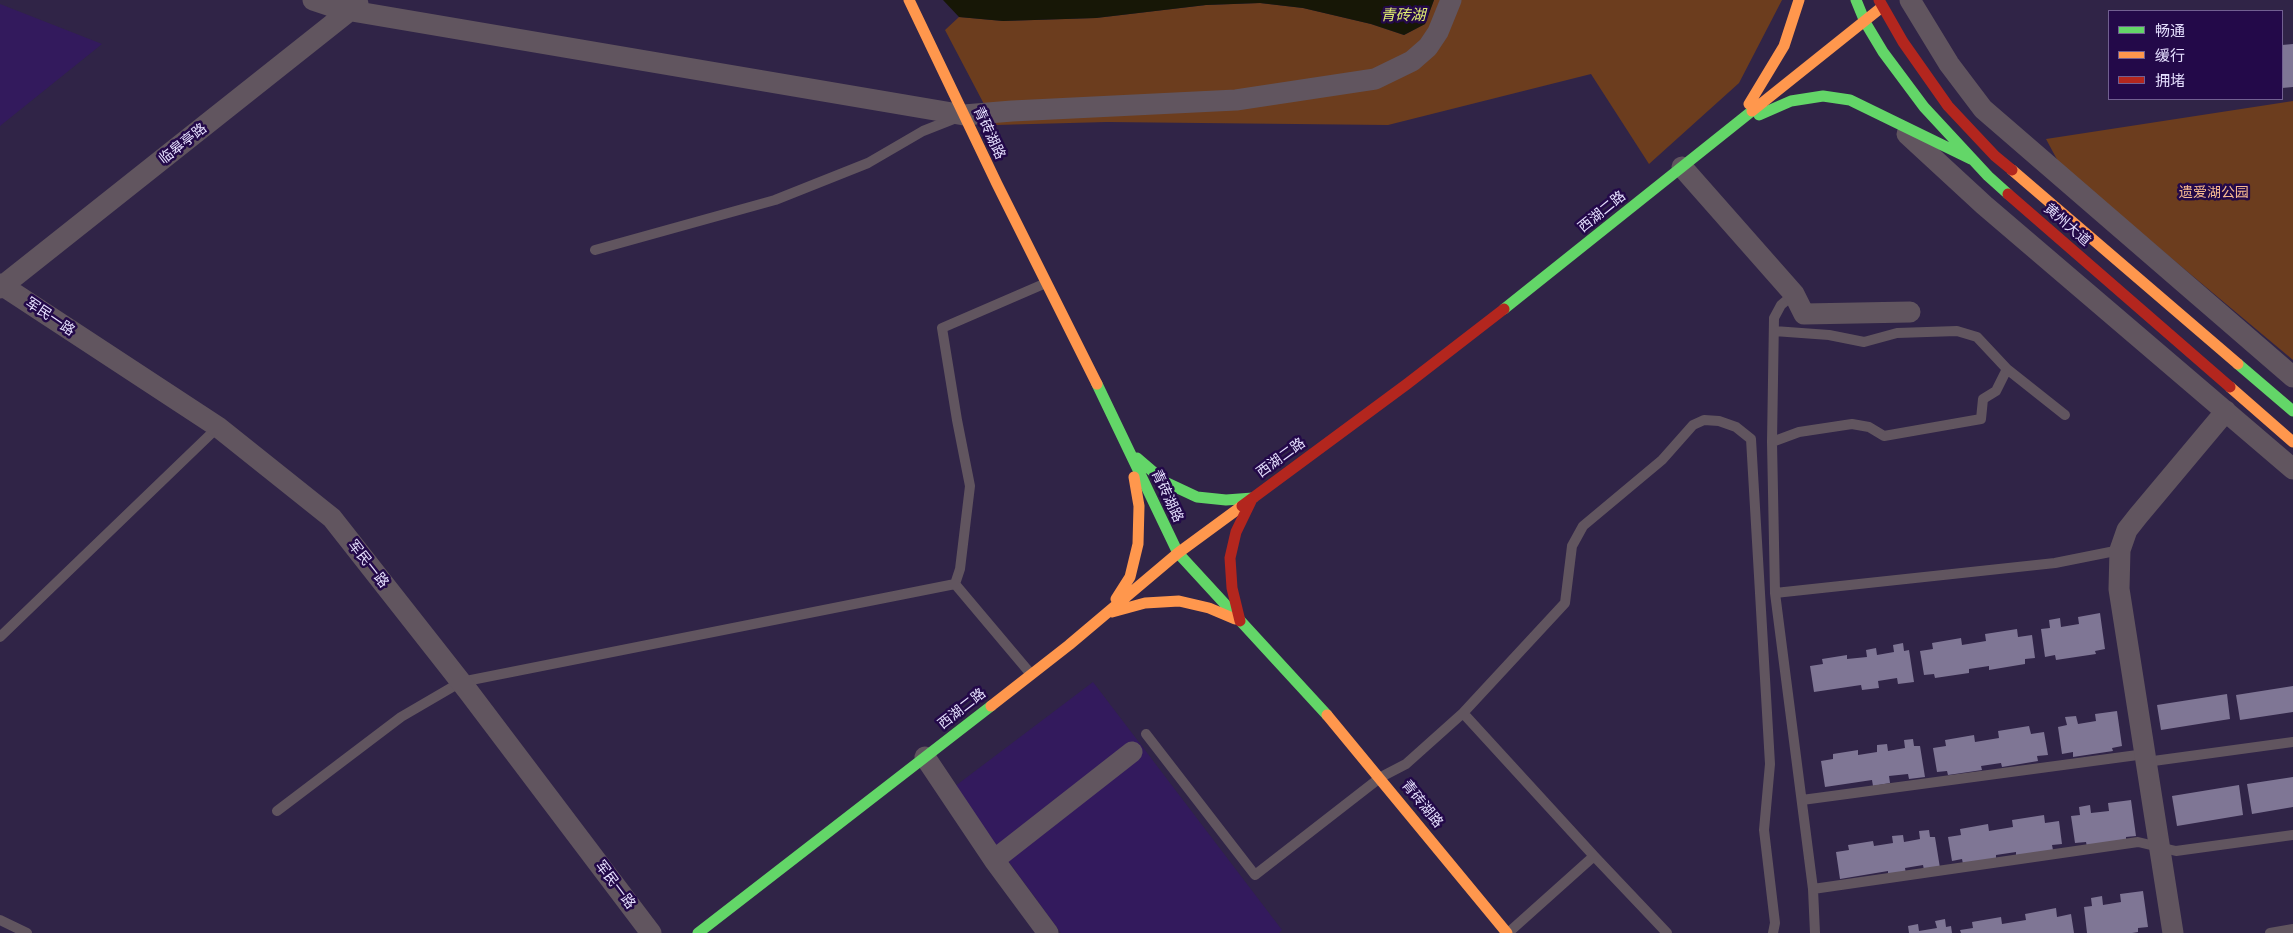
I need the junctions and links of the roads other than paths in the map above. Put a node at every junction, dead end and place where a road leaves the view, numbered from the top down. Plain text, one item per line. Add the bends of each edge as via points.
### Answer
1 (313, 0) edge
2 (909, 0) edge
3 (1451, 0) edge
4 (1799, 0) edge
5 (1856, 0) edge
6 (1910, 0) edge
7 (1880, 4) edge
8 (357, 6) edge
9 (1865, 22) junction
10 (964, 115) junction
11 (1889, 117) junction
12 (1737, 124) junction
13 (1971, 159) junction
14 (1682, 168) junction
15 (595, 250) dead end
16 (1046, 283) junction
17 (1, 286) edge
18 (1794, 294) junction
19 (1910, 312) dead end
20 (1774, 331) junction
21 (2007, 369) junction
22 (2293, 377) edge
23 (2226, 411) junction
24 (2293, 411) edge
25 (2065, 415) dead end
26 (218, 427) junction
27 (1772, 442) junction
28 (2293, 442) edge
29 (1131, 454) junction
30 (2293, 469) edge
31 (1253, 498) junction
32 (2120, 550) junction
33 (1178, 553) junction
34 (955, 584) junction
35 (1775, 593) junction
36 (1106, 614) junction
37 (1240, 621) junction
38 (0, 637) edge
39 (1031, 674) junction
40 (461, 682) junction
41 (1463, 713) junction
42 (1146, 734) dead end
43 (2293, 742) edge
44 (1132, 752) dead end
45 (925, 757) junction
46 (2146, 758) junction
47 (1381, 777) junction
48 (1802, 800) junction
49 (277, 811) dead end
50 (2293, 835) edge
51 (2160, 847) junction
52 (1594, 856) junction
53 (994, 860) junction
54 (1813, 890) junction
55 (0, 920) edge
56 (2293, 929) edge
57 (27, 933) edge
58 (651, 933) edge
59 (698, 933) edge
60 (1048, 933) edge
61 (1508, 933) edge
62 (1667, 933) edge
63 (1773, 933) edge
64 (1815, 933) edge
65 (2173, 933) edge
66 (2270, 933) edge

1 - 8 street
2 - 10 main road, 青砖湖路
3 - 10 street via 1428,47 1412,61 1375,79 1236,100
4 - 12 main road via 1784,46
5 - 9 main road, 黄州大道
6 - 22 street via 1949,64 1983,108
7 - 9 main road, 西湖二路
7 - 24 main road, 黄州大道 via 1948,106 1995,156
8 - 10 street
8 - 17 street, 临皋亭路
9 - 12 main road, 西湖二路
9 - 13 main road, 黄州大道 via 1883,52 1924,106
10 - 15 lane via 923,131 868,163 775,200
10 - 16 main road, 青砖湖路
11 - 12 main road via 1850,100 1823,96 1791,101
11 - 13 main road
11 - 23 street via 1984,205
12 - 14 main road, 西湖二路
13 - 28 main road, 黄州大道
14 - 18 street
14 - 31 main road, 西湖二路 via 1407,384
16 - 29 main road, 青砖湖路
16 - 34 lane via 942,328 970,486 960,569
17 - 26 street, 军民一路
18 - 19 street via 1804,314
18 - 20 lane via 1781,305 1774,318
20 - 21 lane via 1864,342 1898,333 1957,331 1977,337
20 - 27 lane
21 - 25 lane
21 - 27 lane via 1996,391 1983,399 1981,419 1884,436 1869,427 1852,424 1799,432
23 - 30 street
23 - 32 street via 2127,530
26 - 38 lane
26 - 40 street, 军民一路 via 332,518
27 - 35 lane
29 - 31 main road via 1166,482 1197,497
29 - 33 main road, 青砖湖路
29 - 36 main road via 1138,506 1138,544 1130,577
31 - 33 main road, 西湖二路
31 - 37 main road via 1236,532 1230,558 1232,588
32 - 35 lane via 2056,563
32 - 46 street via 2119,589
33 - 36 main road, 西湖二路
33 - 37 main road, 青砖湖路
34 - 39 lane
34 - 40 lane
35 - 48 lane
36 - 37 main road via 1145,603 1179,601 1209,608
36 - 39 main road, 西湖二路
37 - 47 main road, 青砖湖路
39 - 45 main road, 西湖二路
40 - 49 lane via 401,717
40 - 58 street, 军民一路
41 - 47 lane via 1406,764
41 - 52 lane
41 - 63 lane via 1565,603 1572,546 1583,526 1662,460 1692,425 1704,420 1736,427 1751,439 1770,764 1764,830 1775,923
42 - 47 lane via 1255,875
43 - 46 lane
44 - 53 street
45 - 53 street
45 - 59 main road, 西湖二路
46 - 48 lane
46 - 51 street
47 - 61 main road, 青砖湖路
48 - 54 lane
50 - 51 lane via 2176,851
51 - 54 lane via 2138,842
51 - 65 street
52 - 61 lane
52 - 62 lane
53 - 60 street
54 - 64 lane
55 - 57 lane
56 - 66 lane

